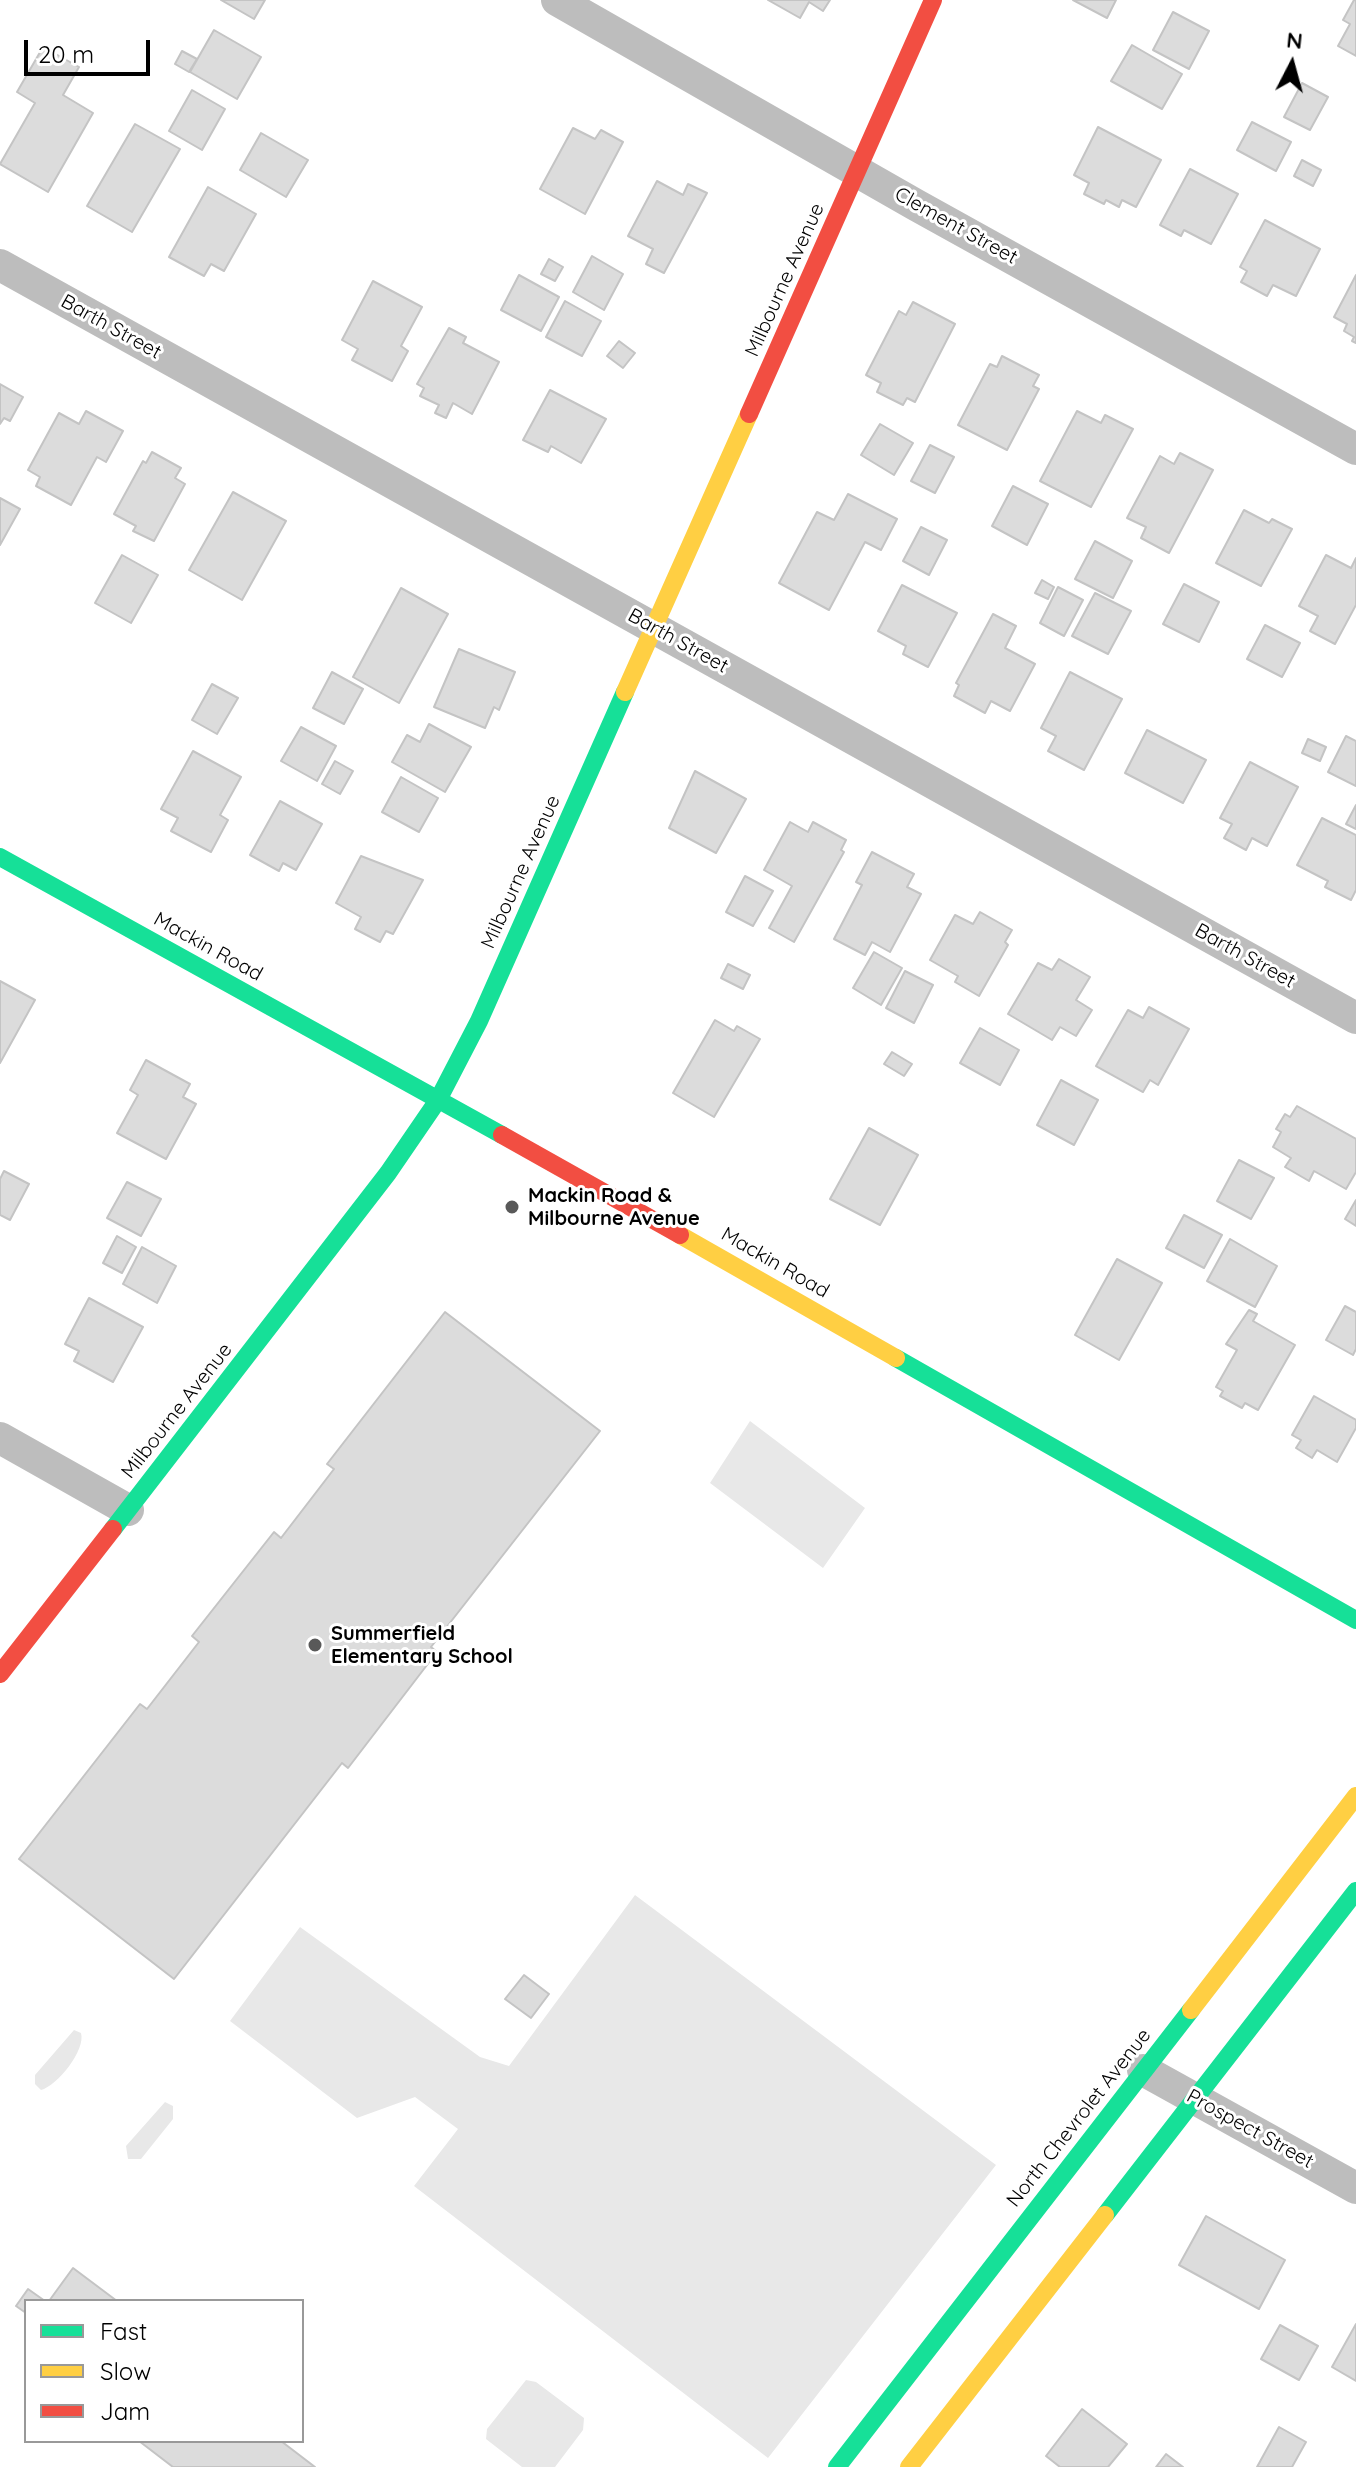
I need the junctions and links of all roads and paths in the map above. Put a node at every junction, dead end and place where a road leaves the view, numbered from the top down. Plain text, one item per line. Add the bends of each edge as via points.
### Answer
1 (557, 0) edge
2 (933, 0) edge
3 (857, 171) junction
4 (0, 265) edge
5 (1356, 449) edge
6 (654, 628) junction
7 (0, 857) edge
8 (1356, 1018) edge
9 (438, 1100) junction
10 (0, 1438) edge
11 (128, 1510) junction
12 (1356, 1620) edge
13 (0, 1674) edge
14 (1356, 1796) edge
15 (1356, 1891) edge
16 (1143, 2070) junction
17 (1194, 2098) junction
18 (1356, 2188) edge
19 (837, 2467) edge
20 (909, 2467) edge

1 - 3 street, Clement Street
2 - 3 street, Milbourne Avenue
3 - 5 street, Clement Street
3 - 6 street, Milbourne Avenue
4 - 6 street, Barth Street
6 - 8 street, Barth Street
6 - 9 street, Milbourne Avenue via 479,1021
7 - 9 street, Mackin Road
9 - 11 street, Milbourne Avenue via 388,1173
9 - 12 street, Mackin Road
10 - 11 street
11 - 13 street, Milbourne Avenue
14 - 16 street, North Chevrolet Avenue
15 - 17 street
16 - 17 street, Prospect Street
16 - 19 street, North Chevrolet Avenue
17 - 18 street, Prospect Street
17 - 20 street

